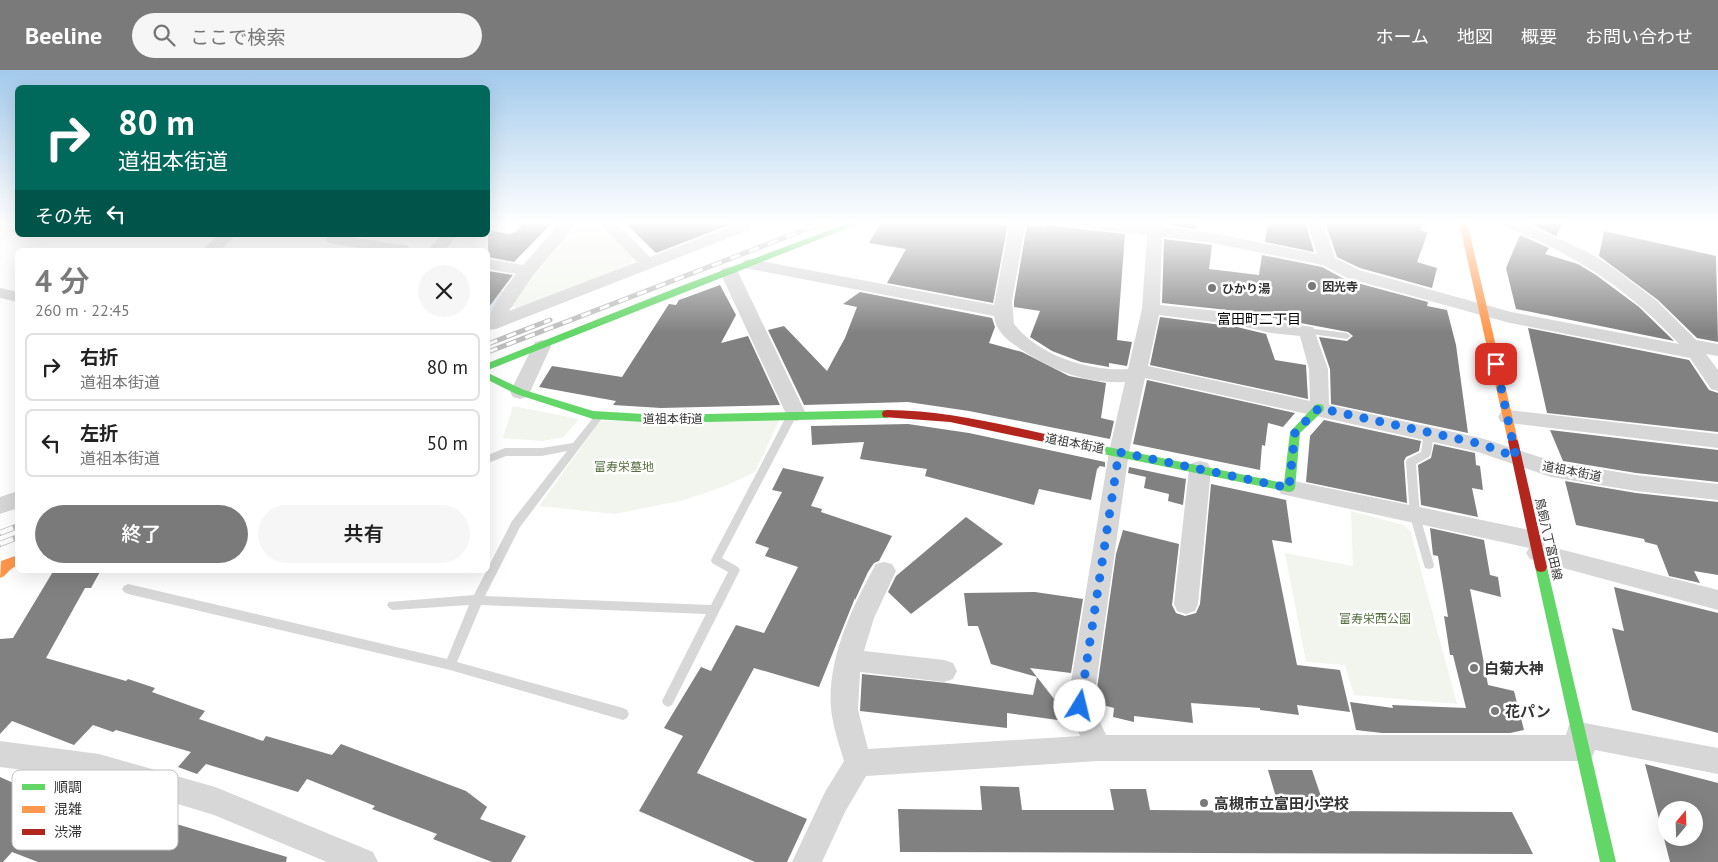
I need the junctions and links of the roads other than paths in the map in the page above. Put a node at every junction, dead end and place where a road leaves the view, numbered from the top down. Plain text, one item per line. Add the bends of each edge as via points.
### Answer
1 (539, 259) edge
2 (643, 259) edge
3 (658, 259) edge
4 (763, 259) edge
5 (1011, 259) edge
6 (1154, 259) edge
7 (1318, 259) edge
8 (1472, 259) edge
9 (1586, 259) edge
10 (1328, 261) joint
11 (647, 263) junction
12 (490, 264) edge
13 (750, 264) junction
14 (528, 272) junction
15 (729, 272) junction
16 (0, 293) edge
17 (15, 296) edge
18 (1152, 309) junction
19 (1484, 310) junction
20 (1002, 312) junction
21 (491, 324) edge
22 (1307, 331) junction
23 (1347, 336) dead end
24 (542, 346) junction
25 (1691, 349) junction
26 (1718, 350) edge
27 (490, 365) edge
28 (1137, 372) junction
29 (490, 377) edge
30 (1718, 384) edge
31 (520, 392) junction
32 (1319, 408) junction
33 (600, 415) junction
34 (794, 415) junction
35 (1508, 418) junction
36 (1429, 433) junction
37 (1718, 441) edge
38 (576, 446) junction
39 (1119, 452) junction
40 (1516, 457) junction
41 (490, 458) edge
42 (1200, 470) junction
43 (1289, 488) junction
44 (1718, 492) edge
45 (15, 500) edge
46 (0, 506) edge
47 (1415, 516) junction
48 (1537, 546) junction
49 (1429, 565) dead end
50 (884, 571) dead end
51 (128, 589) dead end
52 (477, 600) junction
53 (1718, 600) edge
54 (1186, 604) dead end
55 (393, 605) dead end
56 (714, 610) junction
57 (849, 660) junction
58 (450, 665) junction
59 (944, 671) dead end
60 (668, 700) dead end
61 (623, 714) dead end
62 (1581, 741) junction
63 (1098, 748) junction
64 (0, 754) edge
65 (1718, 760) edge
66 (858, 763) junction
67 (108, 770) edge
68 (178, 790) edge
69 (363, 862) edge
70 (807, 862) edge
71 (1608, 862) edge

1 - 14 street
2 - 11 street
3 - 11 street
4 - 13 street
5 - 20 street
6 - 18 street
7 - 10 street
8 - 19 street, 鳥飼八丁富田線
9 - 25 street via 1621,281
10 - 19 street via 1353,274
11 - 21 street
12 - 14 street
13 - 15 street
13 - 20 street
14 - 21 street
15 - 24 street
15 - 34 street
16 - 17 street
18 - 22 street
18 - 28 street
19 - 25 street
19 - 35 street, 鳥飼八丁富田線
20 - 28 street, 道祖本街道 via 1007,328 1056,364 1081,373 1116,376
22 - 23 lane
22 - 32 street via 1315,350 1321,391
24 - 27 street
24 - 31 street
25 - 26 street
25 - 30 street
28 - 32 street, 道祖本街道
28 - 39 street
29 - 31 street, 道祖本街道
31 - 33 street, 道祖本街道
32 - 36 street, 道祖本街道
32 - 43 street via 1295,432
33 - 34 street, 道祖本街道 via 661,419
33 - 38 lane
34 - 39 street, 道祖本街道 via 908,414 969,422
34 - 56 lane via 716,560 734,570
35 - 37 street
35 - 40 street, 鳥飼八丁富田線
36 - 40 street, 道祖本街道 via 1481,444
36 - 47 lane via 1426,454 1411,462
38 - 41 lane via 542,452 505,452
38 - 52 lane via 516,524
39 - 42 street, 道祖本街道
39 - 63 street via 1080,706
40 - 44 street, 道祖本街道 via 1551,469
40 - 48 street, 鳥飼八丁富田線
42 - 43 street, 道祖本街道
42 - 54 street
43 - 47 street
45 - 46 street
47 - 48 street
47 - 49 lane
48 - 53 street
48 - 62 street, 鳥飼八丁富田線
50 - 57 street via 869,597
51 - 58 lane
52 - 55 lane
52 - 56 lane
52 - 58 lane
56 - 60 lane
57 - 59 street
57 - 66 street via 844,705
58 - 61 lane
62 - 63 street
62 - 65 street
62 - 71 street, 鳥飼八丁富田線
63 - 66 street
64 - 67 street
66 - 70 street via 835,802
68 - 69 street via 215,801

